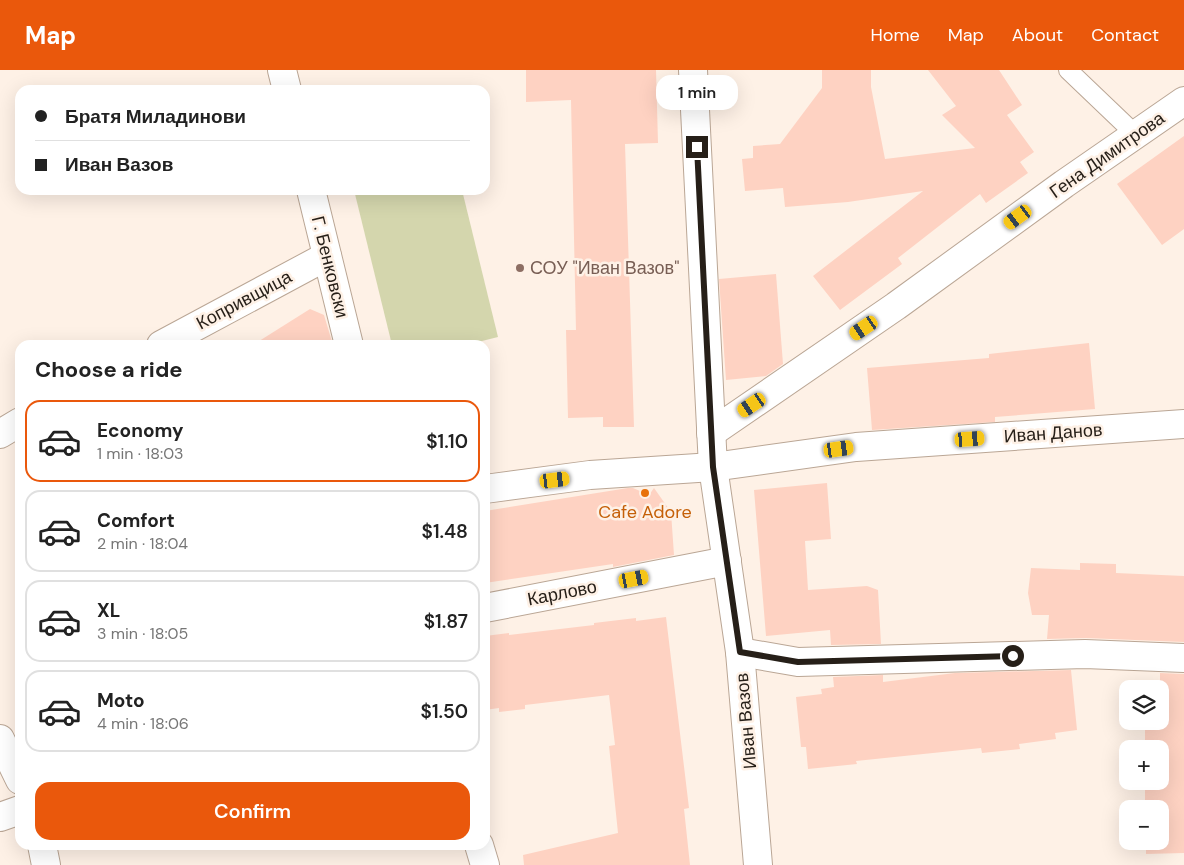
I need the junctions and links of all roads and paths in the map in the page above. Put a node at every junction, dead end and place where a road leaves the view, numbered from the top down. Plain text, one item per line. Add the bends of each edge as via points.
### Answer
1 (282, 70) edge
2 (693, 70) edge
3 (1068, 70) edge
4 (286, 85) edge
5 (1184, 101) edge
6 (1136, 135) junction
7 (312, 195) edge
8 (327, 256) junction
9 (170, 340) edge
10 (347, 340) edge
11 (1184, 424) edge
12 (15, 425) edge
13 (711, 433) junction
14 (0, 434) edge
15 (713, 467) junction
16 (490, 488) edge
17 (727, 561) junction
18 (490, 607) edge
19 (740, 652) junction
20 (1184, 658) edge
21 (0, 739) edge
22 (15, 770) edge
23 (15, 812) edge
24 (0, 817) edge
25 (43, 850) edge
26 (481, 850) edge
27 (46, 865) edge
28 (485, 865) edge
29 (758, 865) edge

1 - 4 street
2 - 13 street, Иван Вазов
3 - 6 lane
5 - 6 street, Гена Димитрова
6 - 13 street, Гена Димитрова
7 - 8 street, Г. Бенковски
8 - 9 street, Копривщица
8 - 10 street, Г. Бенковски
11 - 15 street, Иван Данов via 856,447
12 - 14 street
13 - 15 street, Иван Вазов
15 - 16 street via 590,475
15 - 17 street, Иван Вазов
17 - 18 street, Карлово
17 - 19 street, Иван Вазов
19 - 20 street via 798,662 1085,654
19 - 29 street, Иван Вазов
21 - 22 street
23 - 24 street
25 - 27 street
26 - 28 street

